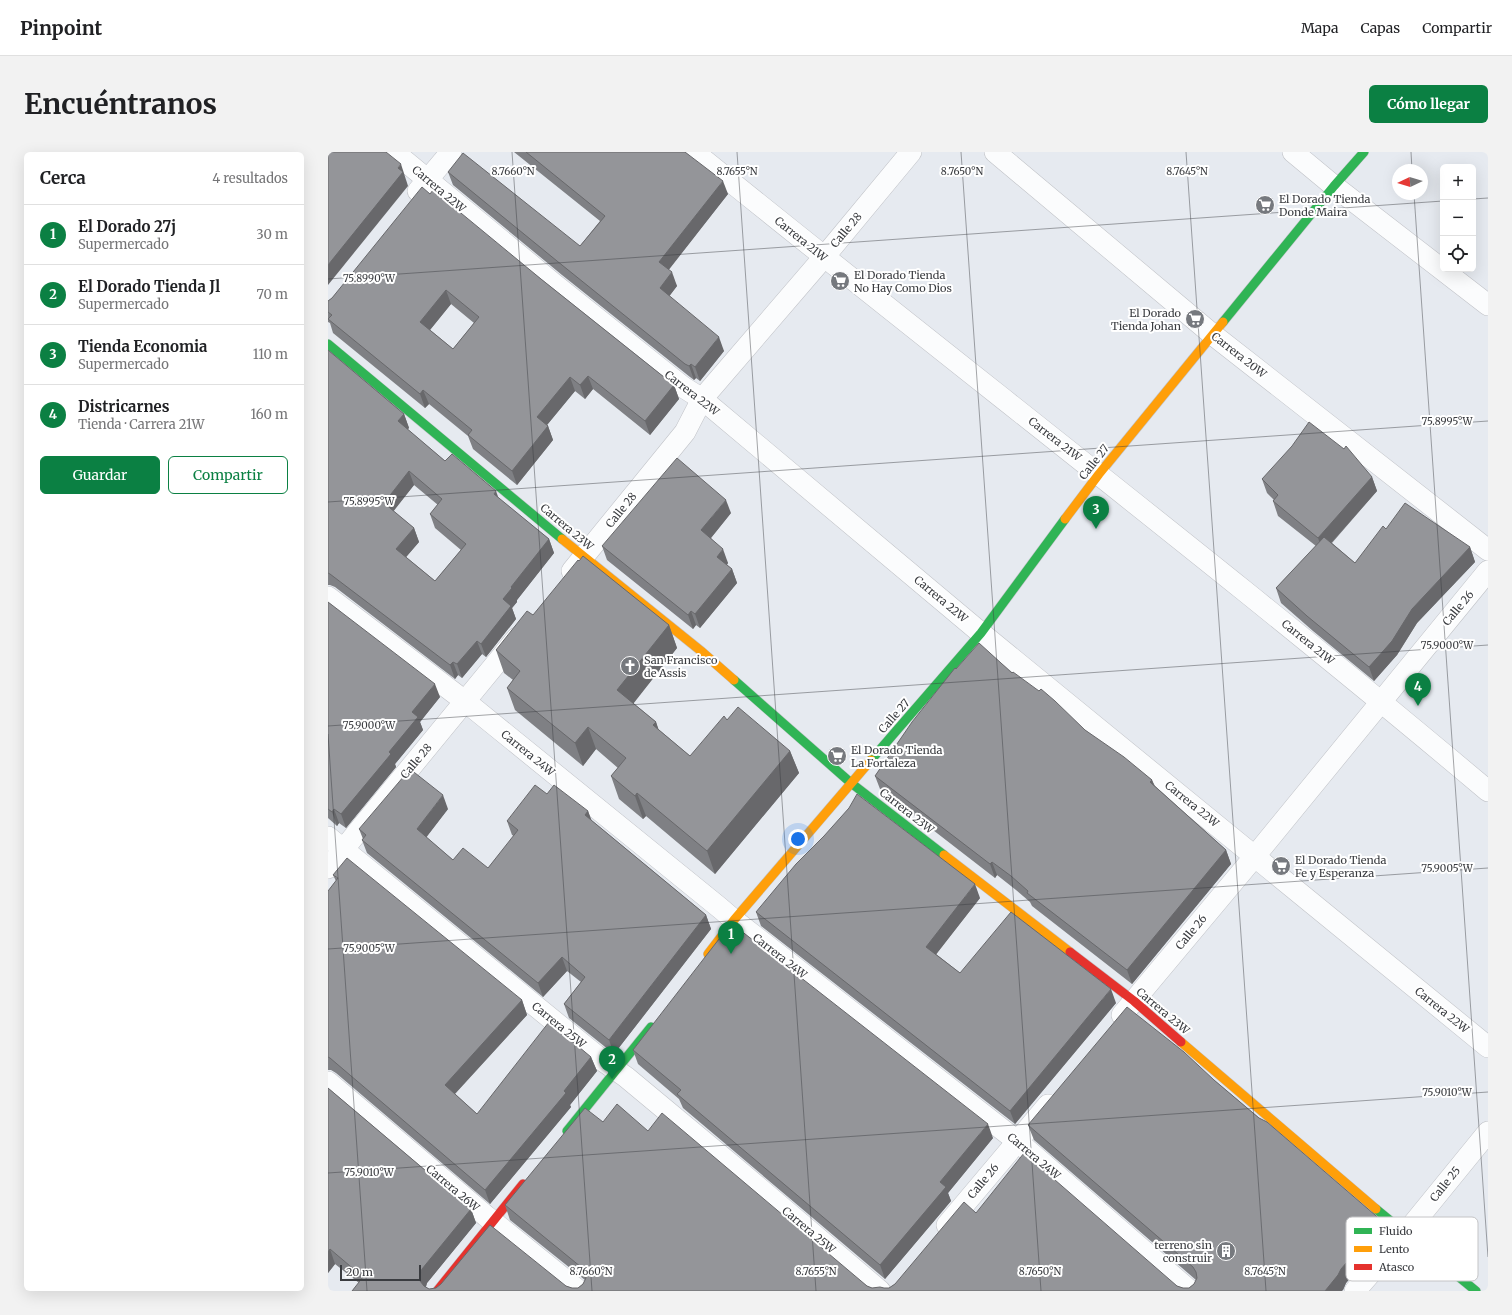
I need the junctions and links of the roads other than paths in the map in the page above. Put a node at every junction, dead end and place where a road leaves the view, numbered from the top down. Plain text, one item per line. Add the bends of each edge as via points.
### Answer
1 (394, 152) edge
2 (452, 152) edge
3 (694, 152) edge
4 (910, 152) edge
5 (995, 152) edge
6 (1293, 152) edge
7 (1364, 152) edge
8 (428, 180) junction
9 (1334, 186) junction
10 (405, 208) edge
11 (824, 257) junction
12 (1488, 306) edge
13 (1212, 334) junction
14 (328, 344) edge
15 (702, 399) junction
16 (1099, 474) junction
17 (1488, 550) edge
18 (582, 556) junction
19 (1488, 571) edge
20 (560, 585) edge
21 (328, 597) edge
22 (531, 622) edge
23 (981, 633) junction
24 (1381, 701) junction
25 (466, 702) junction
26 (851, 783) junction
27 (1488, 791) edge
28 (335, 843) edge
29 (1255, 856) junction
30 (328, 868) edge
31 (734, 920) junction
32 (703, 960) edge
33 (1134, 1001) junction
34 (659, 1017) edge
35 (1108, 1032) edge
36 (1488, 1047) edge
37 (616, 1070) junction
38 (328, 1082) edge
39 (1058, 1092) edge
40 (1488, 1132) edge
41 (564, 1135) edge
42 (1018, 1141) junction
43 (529, 1176) edge
44 (1385, 1217) edge
45 (1419, 1217) edge
46 (493, 1222) junction
47 (936, 1237) edge
48 (1364, 1281) edge
49 (1464, 1281) edge
50 (889, 1289) edge
51 (436, 1291) edge
52 (579, 1291) edge
53 (1190, 1291) edge
54 (1355, 1291) edge
55 (1476, 1291) edge

1 - 8 street, Carrera 22W
2 - 8 street
3 - 11 street, Carrera 21W
4 - 11 street, Calle 28
5 - 13 street, Carrera 20W
6 - 9 street
7 - 9 street, Calle 27
8 - 10 street
8 - 15 street, Carrera 22W via 554,284 683,387
9 - 12 street
9 - 13 street, Calle 27
11 - 15 street, Calle 28
11 - 16 street, Carrera 21W
13 - 16 street, Calle 27
13 - 17 street, Carrera 20W
14 - 18 street, Carrera 23W
15 - 18 street, Calle 28 via 685,432
15 - 23 street, Carrera 22W
16 - 23 street, Calle 27
16 - 24 street, Carrera 21W
18 - 20 street, Calle 28
18 - 26 street, Carrera 23W via 701,651
19 - 24 street, Calle 26
21 - 25 street, Carrera 24W
22 - 25 street, Calle 28
23 - 26 street, Calle 27
23 - 29 street, Carrera 22W
24 - 27 street, Carrera 21W
24 - 29 street, Calle 26
25 - 28 street, Calle 28
25 - 31 street, Carrera 24W
26 - 31 street, Calle 27
26 - 33 street, Carrera 23W
28 - 30 street, Calle 28
28 - 37 street, Carrera 25W
29 - 33 street, Calle 26
29 - 36 street, Carrera 22W
31 - 32 street, Calle 27
31 - 42 street, Carrera 24W
33 - 35 street, Calle 26
33 - 44 street, Carrera 23W
34 - 37 street
37 - 41 street
37 - 50 street, Carrera 25W
38 - 46 street, Carrera 26W
39 - 42 street, Calle 26
40 - 45 street, Calle 25
42 - 47 street, Calle 26
42 - 53 street, Carrera 24W
43 - 46 street
46 - 51 street
46 - 52 street, Carrera 26W
48 - 54 street, Calle 25
49 - 55 street, Carrera 23W

